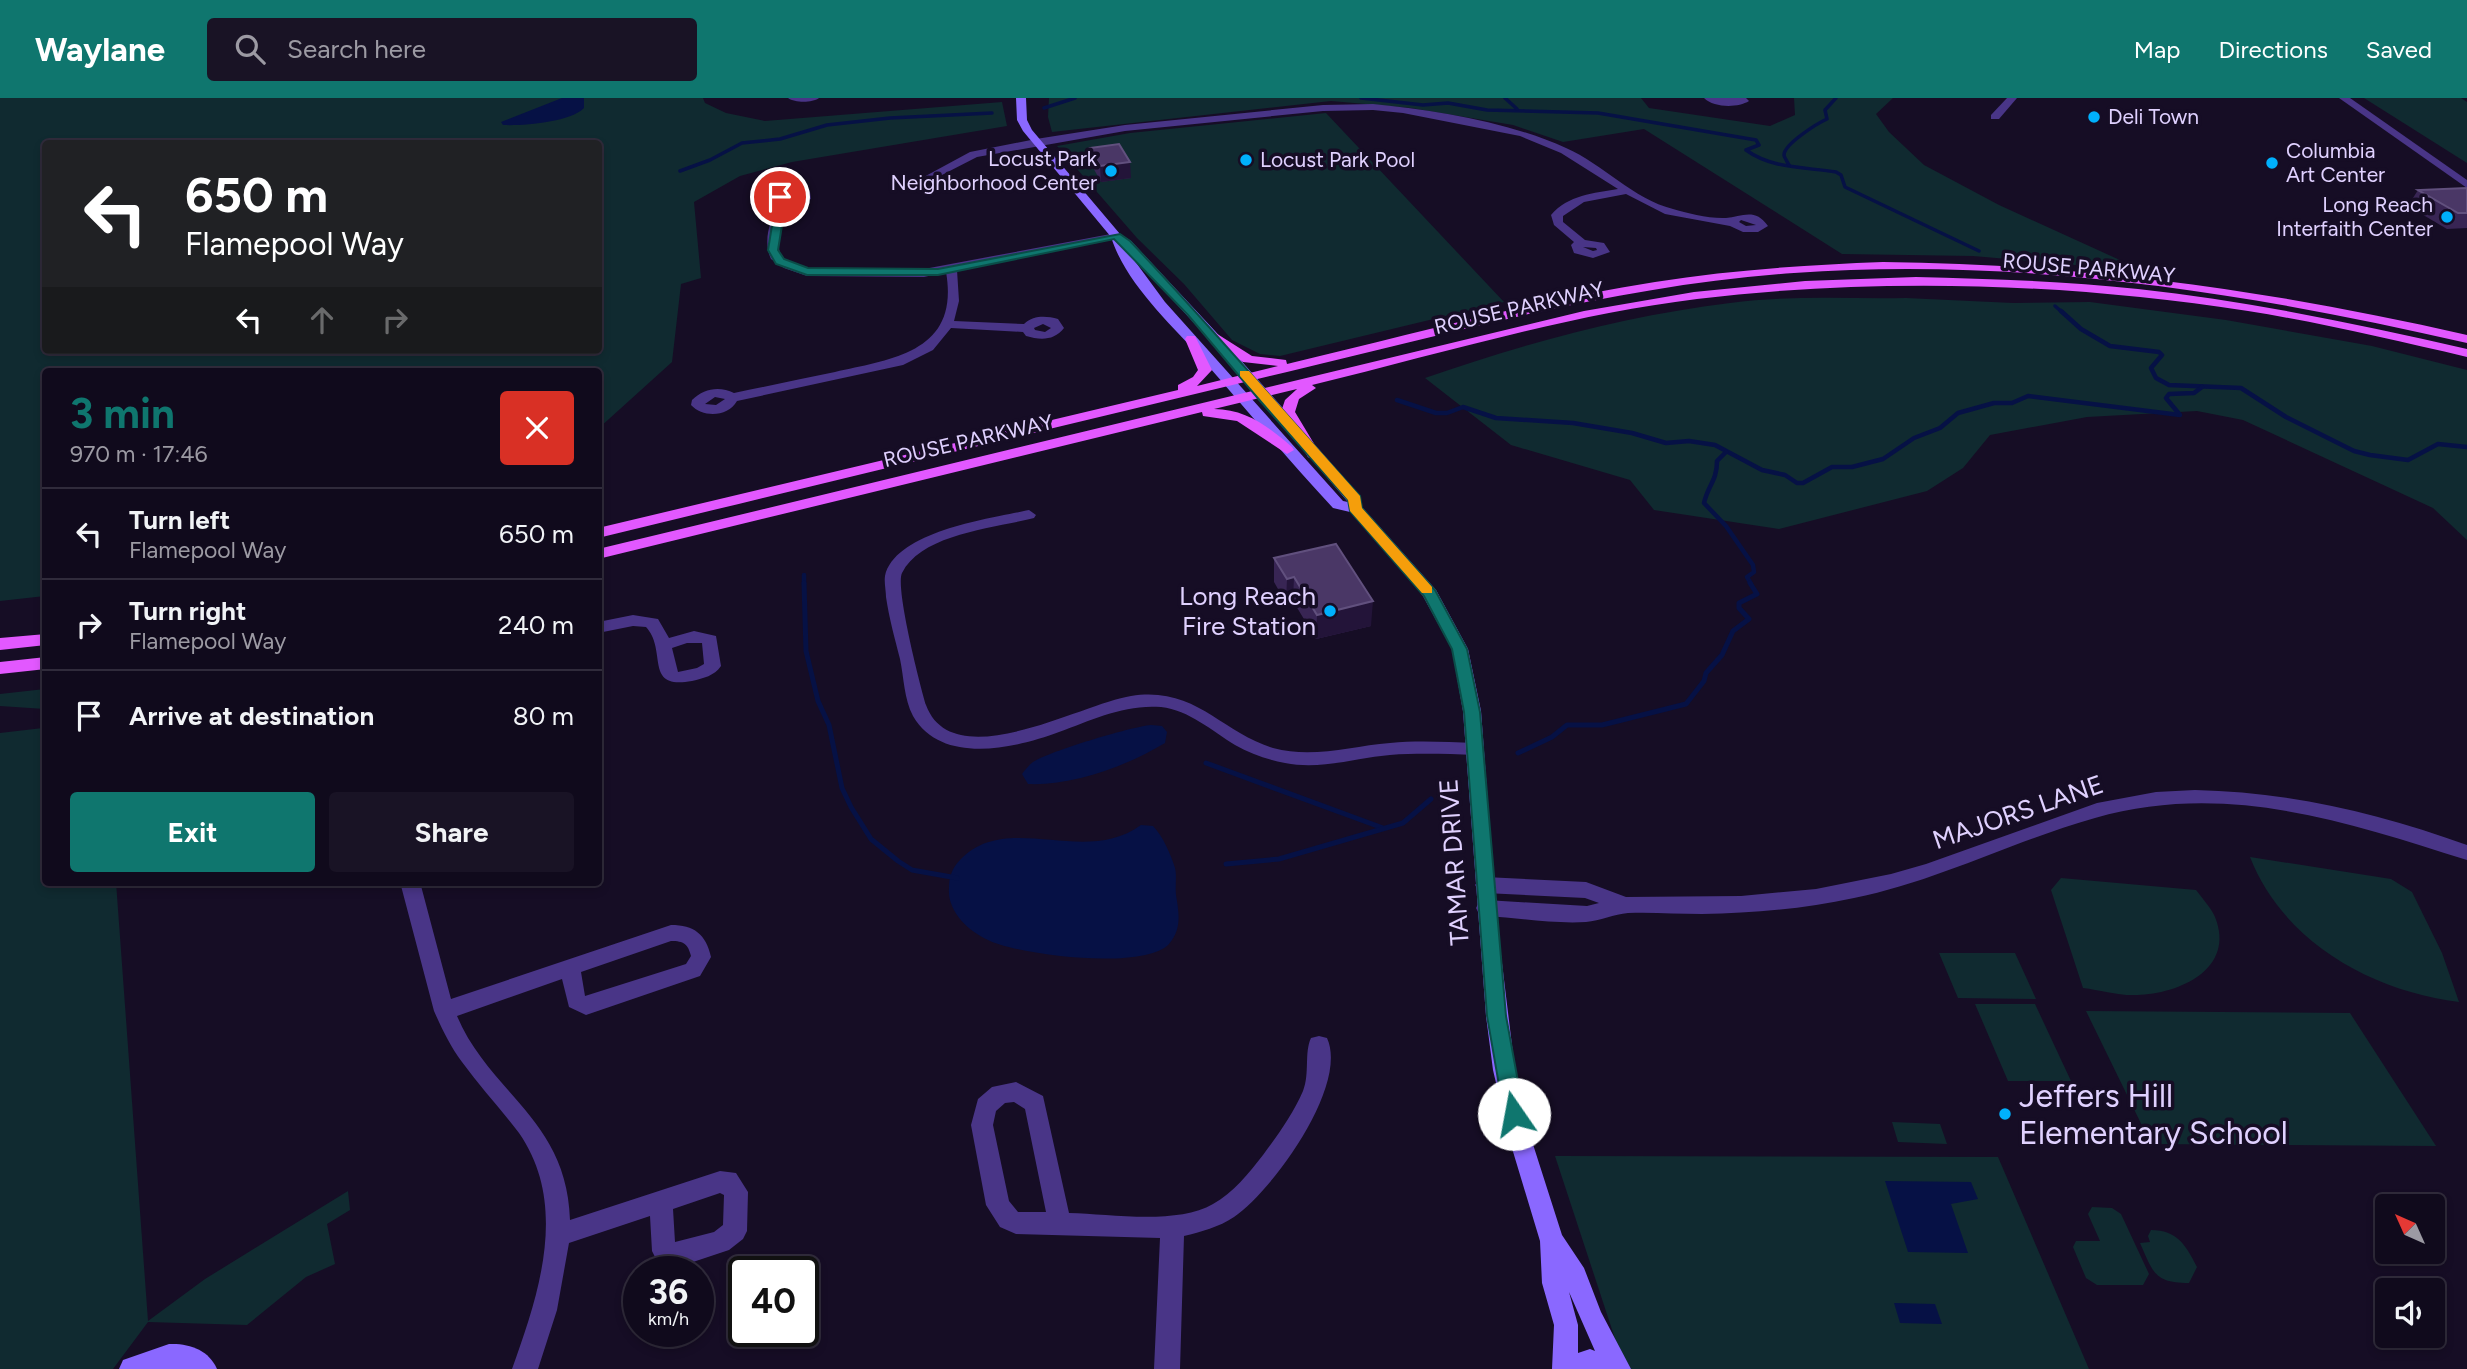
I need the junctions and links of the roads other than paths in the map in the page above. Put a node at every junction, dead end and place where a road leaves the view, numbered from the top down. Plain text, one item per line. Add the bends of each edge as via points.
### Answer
1 (793, 98) edge
2 (814, 98) edge
3 (1021, 98) edge
4 (1709, 98) edge
5 (1741, 98) edge
6 (2012, 98) edge
7 (2344, 98) edge
8 (1995, 117) dead end
9 (1036, 142) junction
10 (930, 178) dead end
11 (2467, 185) edge
12 (1628, 190) junction
13 (786, 204) dead end
14 (1733, 223) dead end
15 (1116, 236) junction
16 (1582, 243) dead end
17 (951, 270) junction
18 (946, 324) junction
19 (1027, 328) dead end
20 (1211, 334) junction
21 (1415, 338) junction
22 (1191, 339) junction
23 (2467, 339) edge
24 (1480, 341) junction
25 (2467, 353) edge
26 (1247, 378) junction
27 (1227, 383) junction
28 (1261, 394) junction
29 (732, 398) dead end
30 (1241, 399) junction
31 (1034, 430) junction
32 (1287, 450) junction
33 (1315, 457) junction
34 (989, 460) junction
35 (1355, 508) junction
36 (1029, 515) dead end
37 (602, 532) edge
38 (602, 553) edge
39 (602, 627) edge
40 (42, 639) edge
41 (0, 644) edge
42 (664, 645) dead end
43 (42, 663) edge
44 (0, 668) edge
45 (1475, 748) junction
46 (2467, 853) edge
47 (1485, 885) junction
48 (411, 886) edge
49 (1625, 905) junction
50 (1486, 908) junction
51 (570, 968) junction
52 (444, 1011) junction
53 (1319, 1045) dead end
54 (661, 1203) dead end
55 (1060, 1224) junction
56 (1172, 1227) junction
57 (559, 1235) junction
58 (1552, 1241) junction
59 (132, 1369) edge
60 (204, 1369) edge
61 (525, 1369) edge
62 (1167, 1369) edge
63 (1566, 1369) edge
64 (1611, 1369) edge
65 (1618, 1369) edge

1 - 2 street
3 - 9 street, TAMAR DRIVE via 1022,120
4 - 5 street via 1714,102 1744,101
6 - 8 street
7 - 11 street
9 - 10 street via 974,154
9 - 12 street via 1137,127 1373,107 1490,126 1537,139
9 - 15 street, TAMAR DRIVE
12 - 14 street via 1668,212
12 - 16 street via 1560,210 1558,223
13 - 17 street via 779,213 773,250 780,261 796,269 895,274
15 - 17 street
15 - 20 street, TAMAR DRIVE
15 - 22 street, TAMAR DRIVE via 1117,245 1143,281
17 - 18 street via 956,292
18 - 19 street
18 - 29 street via 930,346 908,358
20 - 21 main road via 1248,359 1270,364
20 - 26 street, TAMAR DRIVE
21 - 23 main road, ROUSE PARKWAY via 1568,301 1678,281 1801,269 1923,266 2041,271 2199,288
21 - 26 main road, ROUSE PARKWAY
22 - 27 street, TAMAR DRIVE
22 - 31 main road via 1205,370 1191,385
24 - 25 main road, ROUSE PARKWAY via 1634,305 1731,290 1931,280 2081,288 2201,301
24 - 28 main road, ROUSE PARKWAY
24 - 33 main road via 1300,391 1290,401 1288,412
26 - 27 main road, ROUSE PARKWAY
26 - 28 street, TAMAR DRIVE
27 - 30 street, TAMAR DRIVE
27 - 31 main road, ROUSE PARKWAY
28 - 30 main road, ROUSE PARKWAY
28 - 33 street, TAMAR DRIVE
30 - 32 street, TAMAR DRIVE
30 - 34 main road, ROUSE PARKWAY
31 - 37 main road, ROUSE PARKWAY
32 - 34 main road via 1251,420 1209,413 1076,445
32 - 35 street, TAMAR DRIVE via 1338,505
33 - 35 street, TAMAR DRIVE via 1355,499
34 - 38 main road, ROUSE PARKWAY
35 - 45 street, TAMAR DRIVE via 1430,594 1447,622 1467,678
36 - 45 street via 928,541 907,554 893,575 919,710 934,730 964,742 998,744 1143,700 1177,703 1249,744 1293,757 1337,759 1388,749
39 - 42 street via 644,618 660,629
40 - 41 main road
43 - 44 main road
45 - 47 street, TAMAR DRIVE
46 - 49 street, MAJORS LANE via 2386,825 2311,809 2247,800 2156,799 2080,814 1930,871 1856,892 1772,904
47 - 49 street, MAJORS LANE via 1586,890
47 - 50 street, TAMAR DRIVE
48 - 52 street
49 - 50 street, MAJORS LANE via 1587,914
50 - 58 street, TAMAR DRIVE via 1504,1070
51 - 51 street via 576,1001 586,1006 684,974 693,970 701,957 699,943 692,936 671,933
51 - 52 street
52 - 57 street via 463,1046 531,1132 544,1157 558,1208
53 - 56 street via 1321,1062 1310,1101 1265,1170 1229,1208
54 - 57 street
55 - 55 street via 1016,1223 1001,1213 982,1125 986,1106 1000,1094 1016,1092 1035,1103
55 - 56 street
56 - 62 street
57 - 61 street via 547,1305
58 - 63 street, TAMAR DRIVE via 1554,1283 1566,1325
58 - 65 street, TAMAR DRIVE via 1575,1276 1591,1319
59 - 60 street via 171,1356 189,1357
63 - 64 street via 1590,1363

